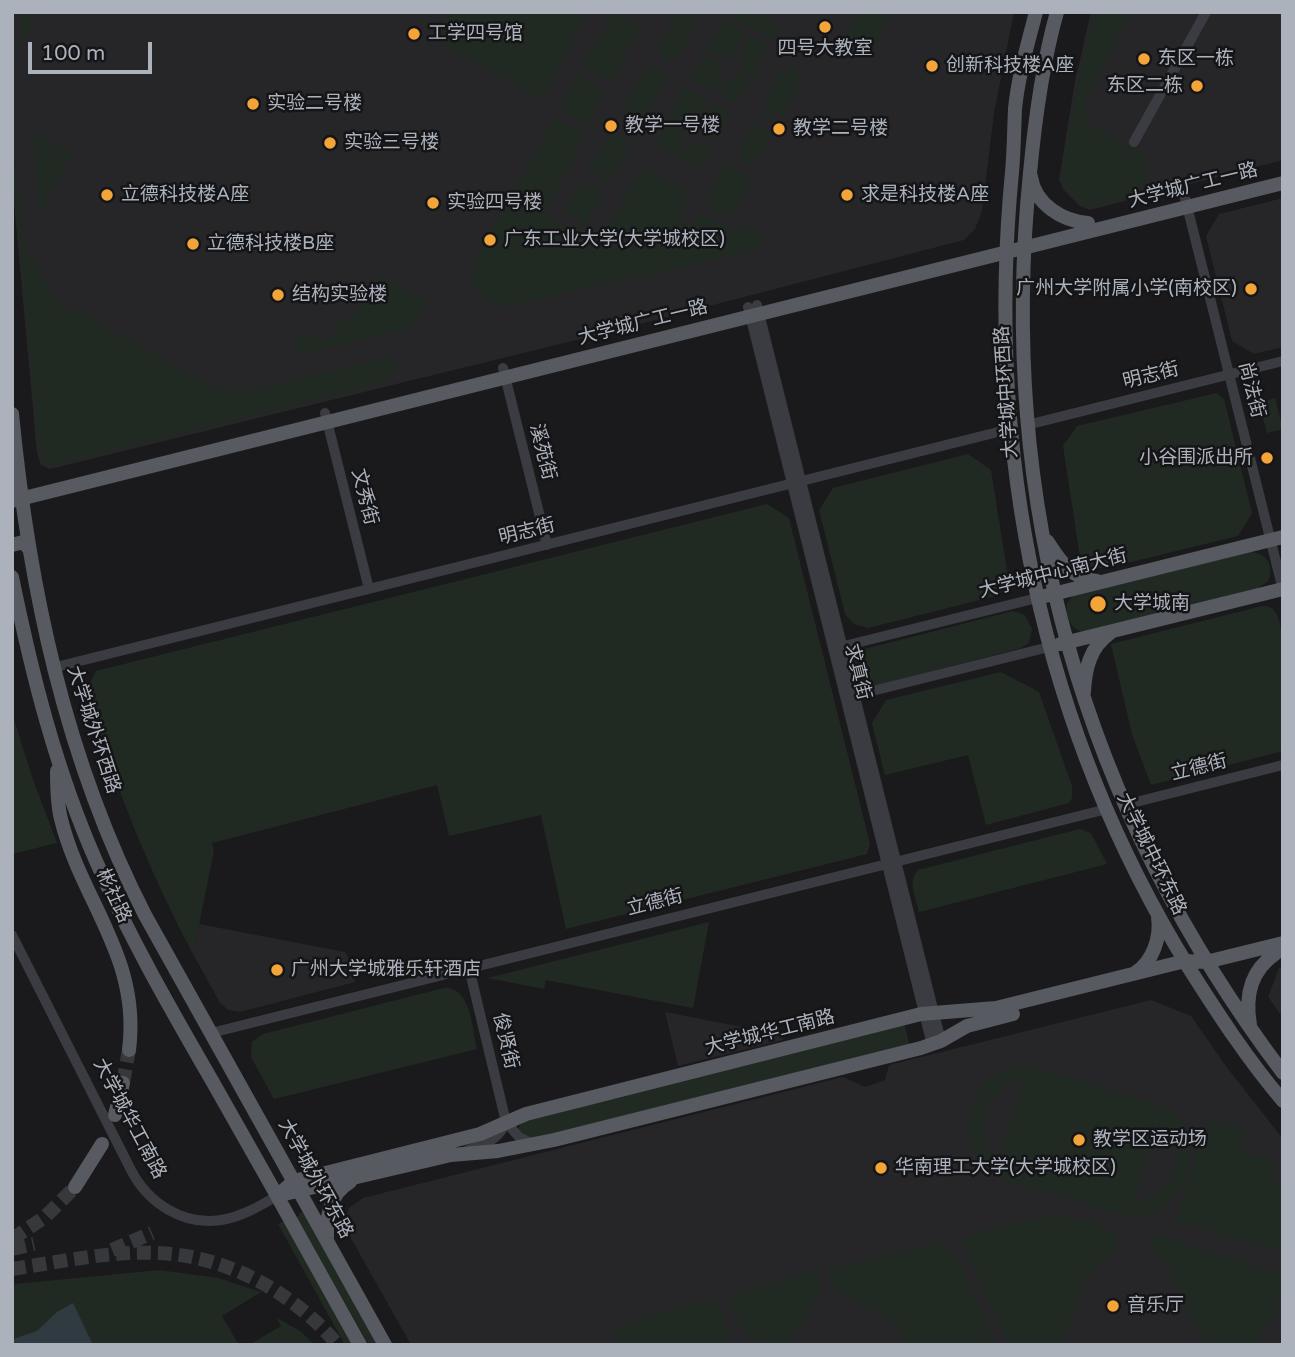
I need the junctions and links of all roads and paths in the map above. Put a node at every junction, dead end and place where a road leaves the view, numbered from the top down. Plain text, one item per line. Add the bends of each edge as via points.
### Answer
1 (1037, 12) edge
2 (1057, 12) edge
3 (1206, 12) edge
4 (1134, 142) dead end
5 (1030, 172) junction
6 (1283, 174) edge
7 (1283, 183) edge
8 (1186, 203) junction
9 (1088, 223) junction
10 (1024, 243) junction
11 (1006, 248) junction
12 (754, 311) junction
13 (1283, 361) edge
14 (504, 373) junction
15 (1229, 375) junction
16 (12, 414) edge
17 (326, 417) junction
18 (1027, 425) junction
19 (1010, 429) junction
20 (797, 483) junction
21 (17, 495) edge
22 (1042, 534) junction
23 (1277, 539) edge
24 (12, 545) edge
25 (547, 545) junction
26 (30, 550) junction
27 (12, 578) edge
28 (1105, 581) junction
29 (369, 589) junction
30 (1283, 589) edge
31 (1054, 594) junction
32 (1037, 598) junction
33 (1112, 631) junction
34 (1066, 642) junction
35 (1049, 647) junction
36 (838, 648) junction
37 (52, 668) junction
38 (850, 696) junction
39 (1083, 697) junction
40 (58, 759) junction
41 (1283, 765) edge
42 (1124, 805) junction
43 (1107, 809) junction
44 (891, 862) junction
45 (1157, 912) junction
46 (12, 934) edge
47 (1280, 950) edge
48 (1187, 965) junction
49 (1209, 966) junction
50 (469, 968) junction
51 (1133, 974) junction
52 (929, 1014) junction
53 (1251, 1030) junction
54 (211, 1033) junction
55 (936, 1043) junction
56 (129, 1050) tunnel mouth
57 (1283, 1073) edge
58 (123, 1083) tunnel mouth
59 (1283, 1101) edge
60 (115, 1115) dead end
61 (506, 1122) junction
62 (102, 1144) dead end
63 (534, 1145) junction
64 (451, 1155) junction
65 (360, 1177) junction
66 (297, 1186) junction
67 (75, 1187) tunnel mouth
68 (277, 1196) junction
69 (329, 1245) junction
70 (360, 1345) edge
71 (385, 1345) edge

1 - 11 main road, 大学城中环西路 via 1016,106
2 - 5 main road, 大学城中环西路 via 1040,89
3 - 4 street
5 - 9 main road via 1034,190 1050,208
5 - 10 main road, 大学城中环西路
6 - 8 main road, 大学城广工一路
7 - 8 main road, 大学城广工一路
8 - 9 main road, 大学城广工一路
8 - 10 main road, 大学城广工一路
8 - 15 street, 尚法街
9 - 10 main road, 大学城广工一路
10 - 11 main road, 大学城广工一路
10 - 18 main road, 大学城中环西路
11 - 12 main road, 大学城广工一路
11 - 19 main road, 大学城中环西路
12 - 14 main road, 大学城广工一路
12 - 20 street, 求真街
13 - 15 street, 明志街
14 - 17 main road, 大学城广工一路
14 - 25 street, 溪苑街
15 - 18 street, 明志街
15 - 23 street, 尚法街
16 - 21 main road, 大学城外环西路
17 - 21 main road, 大学城广工一路
17 - 29 street, 文秀街
18 - 22 main road, 大学城中环西路
19 - 20 street, 明志街
19 - 32 main road, 大学城中环西路
20 - 25 street, 明志街
20 - 36 street, 求真街
21 - 26 main road, 大学城外环西路
22 - 28 main road via 1071,573
22 - 31 main road, 大学城中环西路
23 - 28 main road, 大学城中心南大街
23 - 30 street, 尚法街
24 - 26 main road via 23,542
25 - 29 street, 明志街
26 - 37 main road, 大学城外环西路
27 - 40 main road, 大学城外环西路 via 30,664
28 - 31 main road, 大学城中心南大街
29 - 37 street, 明志街
30 - 33 main road
31 - 32 main road, 大学城中心南大街
31 - 34 main road, 大学城中环西路
32 - 35 main road, 大学城中环东路
32 - 36 street, 大学城中心南大街
33 - 34 main road
33 - 39 main road via 1090,657
34 - 35 main road
34 - 39 main road, 大学城中环东路
35 - 38 street
35 - 43 main road, 大学城中环东路
36 - 38 street, 求真街
37 - 54 main road, 大学城外环西路 via 114,851
38 - 44 street, 求真街
39 - 42 main road, 大学城中环东路
40 - 56 main road, 彬社路 via 61,822 122,966
40 - 68 main road, 大学城外环西路 via 113,899
41 - 42 street, 立德街
42 - 49 main road, 大学城中环东路 via 1161,883
43 - 44 street, 立德街
43 - 45 main road, 大学城中环东路
44 - 50 street, 立德街
44 - 52 street, 求真街
45 - 48 main road, 大学城中环东路
45 - 51 main road via 1156,944
46 - 68 street, 大学城华工南路 via 134,1177 148,1195 175,1213 210,1221 245,1212
47 - 49 main road, 大学城华工南路
47 - 53 main road via 1262,965 1250,987
48 - 49 main road, 大学城华工南路
48 - 51 main road, 大学城华工南路
48 - 55 main road, 大学城华工南路 via 974,1024
48 - 59 main road, 大学城中环东路
49 - 53 main road, 大学城中环东路
50 - 54 street, 立德街
50 - 61 street, 俊贤街
51 - 52 main road, 大学城华工南路 via 996,1008
52 - 55 street, 求真街
52 - 61 main road, 大学城华工南路
53 - 57 main road, 大学城中环东路
54 - 66 main road, 大学城外环东路
55 - 63 main road, 大学城华工南路
58 - 60 main road
61 - 63 street via 519,1138
61 - 64 street via 492,1141
61 - 66 main road, 大学城华工南路 via 480,1134
62 - 67 main road
63 - 64 main road, 大学城华工南路
64 - 65 main road, 大学城华工南路
65 - 66 main road, 大学城华工南路
65 - 69 main road via 345,1185 331,1202
66 - 68 main road, 大学城华工南路
66 - 69 main road, 大学城外环东路
68 - 70 main road
69 - 71 main road, 大学城外环东路

